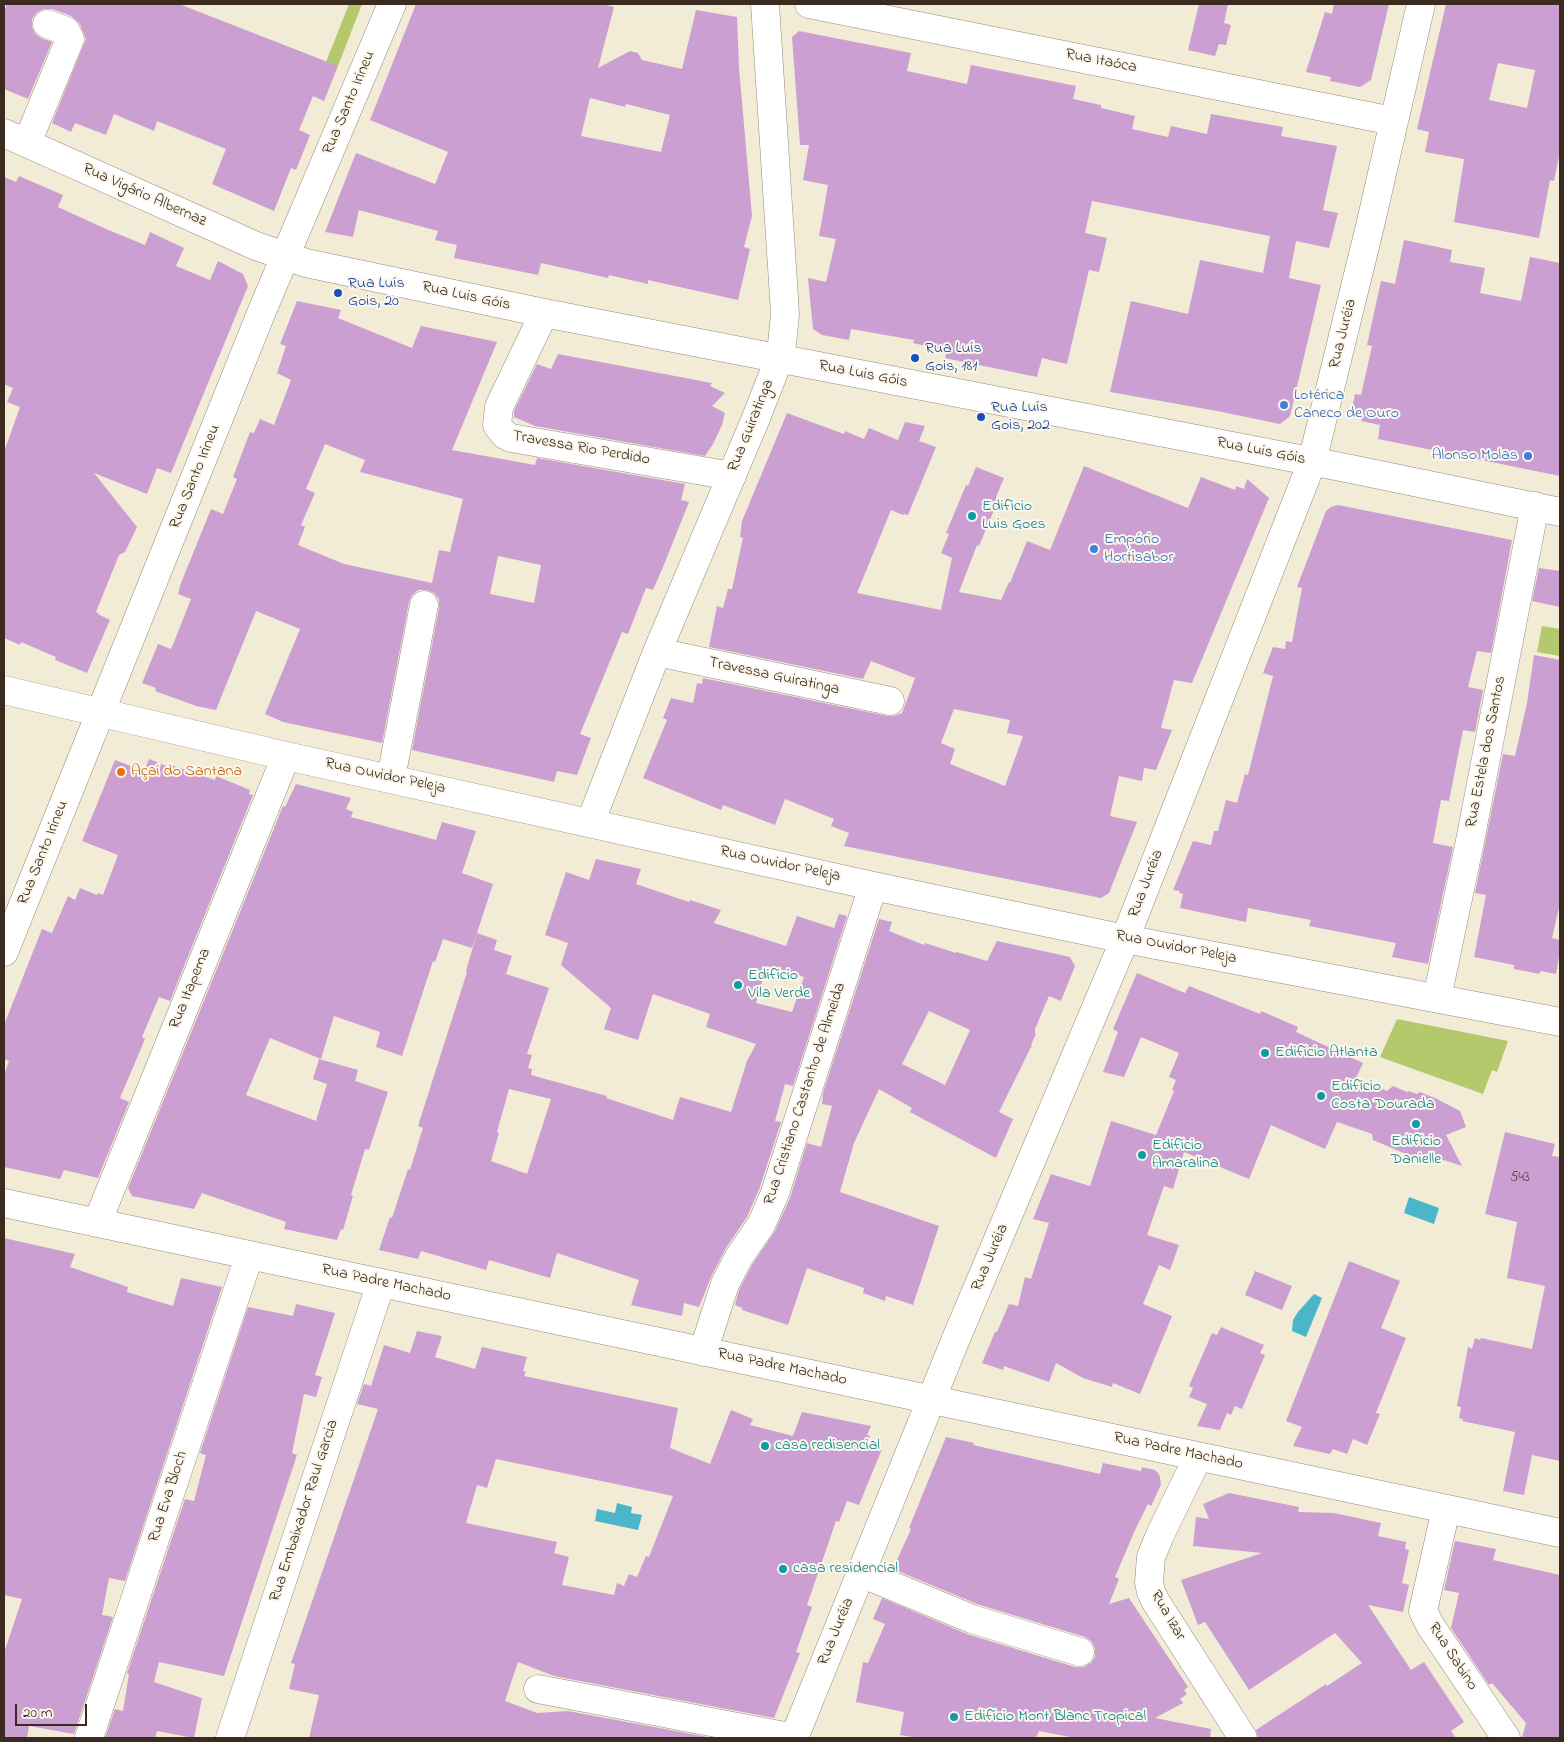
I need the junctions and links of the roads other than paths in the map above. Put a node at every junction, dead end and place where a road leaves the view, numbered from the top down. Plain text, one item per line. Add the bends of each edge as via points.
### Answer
1 (392, 4) edge
2 (765, 4) edge
3 (808, 4) edge
4 (1421, 4) edge
5 (47, 24) dead end
6 (1393, 121) junction
7 (15, 138) edge
8 (284, 257) junction
9 (544, 313) junction
10 (779, 359) junction
11 (1312, 462) junction
12 (732, 476) junction
13 (1548, 509) edge
14 (424, 605) dead end
15 (657, 652) junction
16 (4, 690) edge
17 (890, 701) dead end
18 (101, 713) junction
19 (286, 756) junction
20 (391, 778) junction
21 (590, 823) junction
22 (873, 886) junction
23 (1125, 939) junction
24 (4, 952) edge
25 (1437, 998) junction
26 (1560, 1022) edge
27 (4, 1204) edge
28 (97, 1223) junction
29 (249, 1256) junction
30 (381, 1283) junction
31 (703, 1352) junction
32 (932, 1400) junction
33 (1198, 1457) junction
34 (1446, 1509) junction
35 (1560, 1533) edge
36 (861, 1573) junction
37 (1080, 1652) dead end
38 (538, 1689) dead end
39 (89, 1738) edge
40 (230, 1738) edge
41 (794, 1738) edge
42 (1243, 1738) edge
43 (1506, 1738) edge

1 - 8 street, Rua Santo Irineu
2 - 10 street, Rua Guiratinga via 784,298 784,332
3 - 6 street, Rua Itaóca
4 - 6 street, Rua Juréia
5 - 7 street via 66,31 70,39
6 - 11 street, Rua Juréia
7 - 8 street, Rua Vigário Albernaz
8 - 9 street, Rua Luis Góis
8 - 18 street, Rua Santo Irineu
9 - 10 street, Rua Luis Góis
9 - 12 street, Travessa Rio Perdido via 498,407 497,425 505,435
10 - 11 street, Rua Luis Góis
10 - 12 street, Rua Guiratinga
11 - 13 street, Rua Luis Góis
11 - 23 street, Rua Juréia
12 - 15 street, Rua Guiratinga
13 - 25 street, Rua Estela dos Santos
14 - 20 street
15 - 17 street, Travessa Guiratinga
15 - 21 street, Rua Guiratinga
16 - 18 street, Rua Ouvidor Peleja
18 - 19 street, Rua Ouvidor Peleja
18 - 24 street, Rua Santo Irineu
19 - 20 street, Rua Ouvidor Peleja
19 - 28 street, Rua Itapema
20 - 21 street, Rua Ouvidor Peleja
21 - 22 street, Rua Ouvidor Peleja
22 - 23 street, Rua Ouvidor Peleja
22 - 31 street, Rua Cristiano Castanho de Almeida via 775,1193 761,1225 725,1284
23 - 25 street, Rua Ouvidor Peleja
23 - 32 street, Rua Juréia
25 - 26 street, Rua Ouvidor Peleja
27 - 28 street, Rua Padre Machado
28 - 29 street, Rua Padre Machado
29 - 30 street, Rua Padre Machado
29 - 39 street, Rua Eva Bloch
30 - 31 street, Rua Padre Machado
30 - 40 street, Rua Embaixador Raul Garcia
31 - 32 street, Rua Padre Machado
32 - 33 street, Rua Padre Machado
32 - 36 street, Rua Juréia
33 - 34 street, Rua Padre Machado
33 - 42 street, Rua Izar via 1160,1535 1152,1557 1149,1582 1156,1602
34 - 35 street, Rua Padre Machado
34 - 43 street, Rua Sabino via 1423,1610
36 - 37 street via 972,1619
36 - 41 street, Rua Juréia
38 - 41 street

